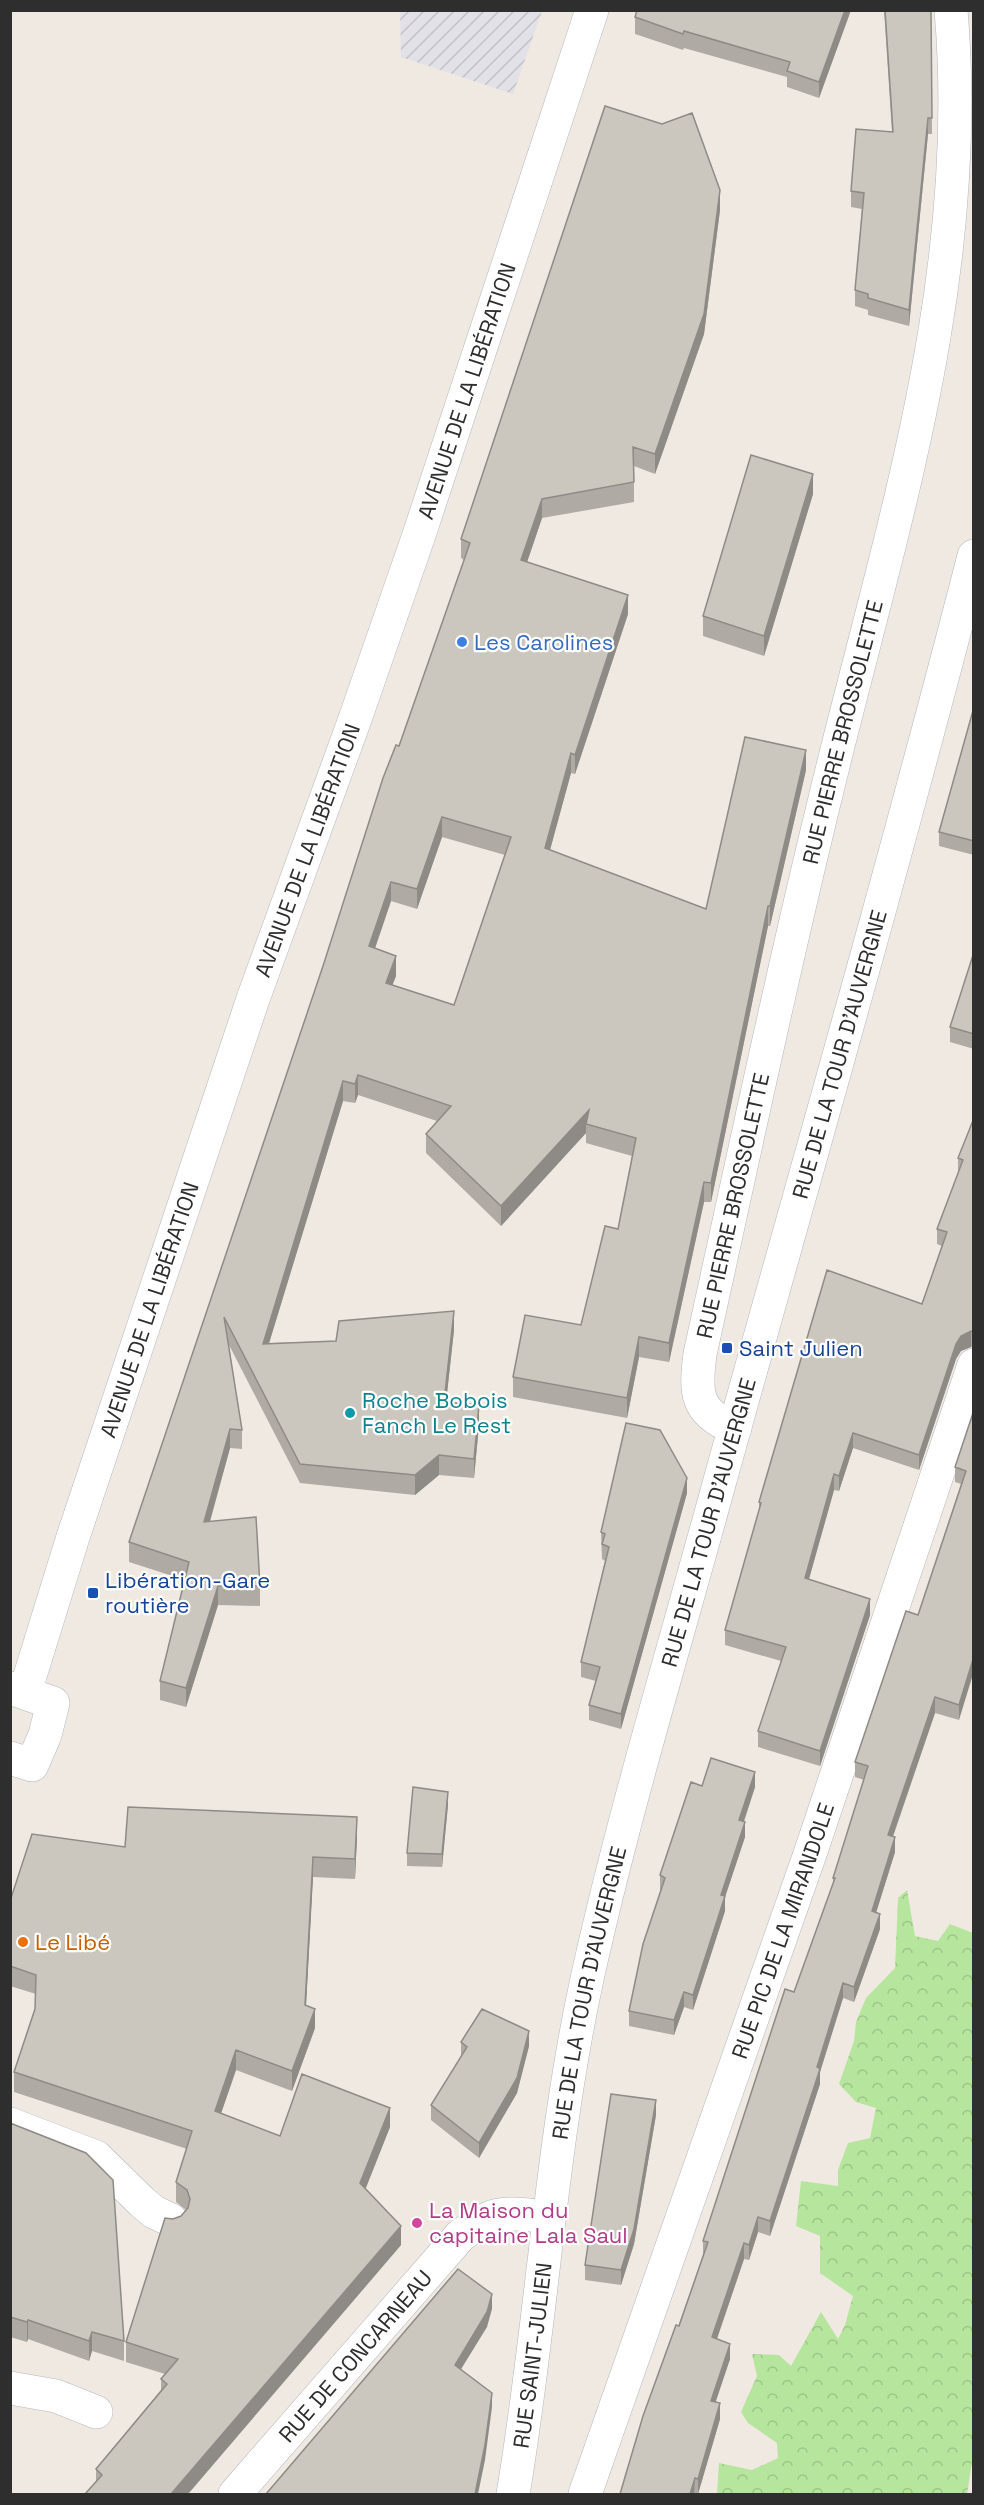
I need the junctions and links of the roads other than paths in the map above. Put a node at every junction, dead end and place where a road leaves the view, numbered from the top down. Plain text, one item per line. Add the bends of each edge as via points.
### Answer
1 (592, 10) edge
2 (951, 10) edge
3 (974, 556) edge
4 (974, 1365) edge
5 (735, 1428) junction
6 (18, 1690) edge
7 (10, 1758) edge
8 (10, 2124) edge
9 (549, 2217) junction
10 (171, 2220) edge
11 (10, 2388) edge
12 (96, 2412) dead end
13 (235, 2494) edge
14 (513, 2494) edge
15 (585, 2494) edge

1 - 6 street, AVENUE DE LA LIBÉRATION via 415,546 253,999
2 - 5 street, RUE PIERRE BROSSOLETTE via 957,101 955,148 946,258 930,369 889,552 793,931 700,1354 697,1379 704,1410
3 - 5 street, RUE DE LA TOUR D'AUVERGNE
4 - 15 street, RUE PIC DE LA MIRANDOLE via 811,1851
5 - 9 street, RUE DE LA TOUR D'AUVERGNE via 597,1937 568,2072
6 - 7 street, AVENUE DE LA LIBÉRATION via 53,1703 32,1765
8 - 10 street via 96,2157 142,2202
9 - 13 street, RUE DE CONCARNEAU via 497,2214 460,2236
9 - 14 street, RUE SAINT-JULIEN via 529,2404
11 - 12 street via 56,2396

